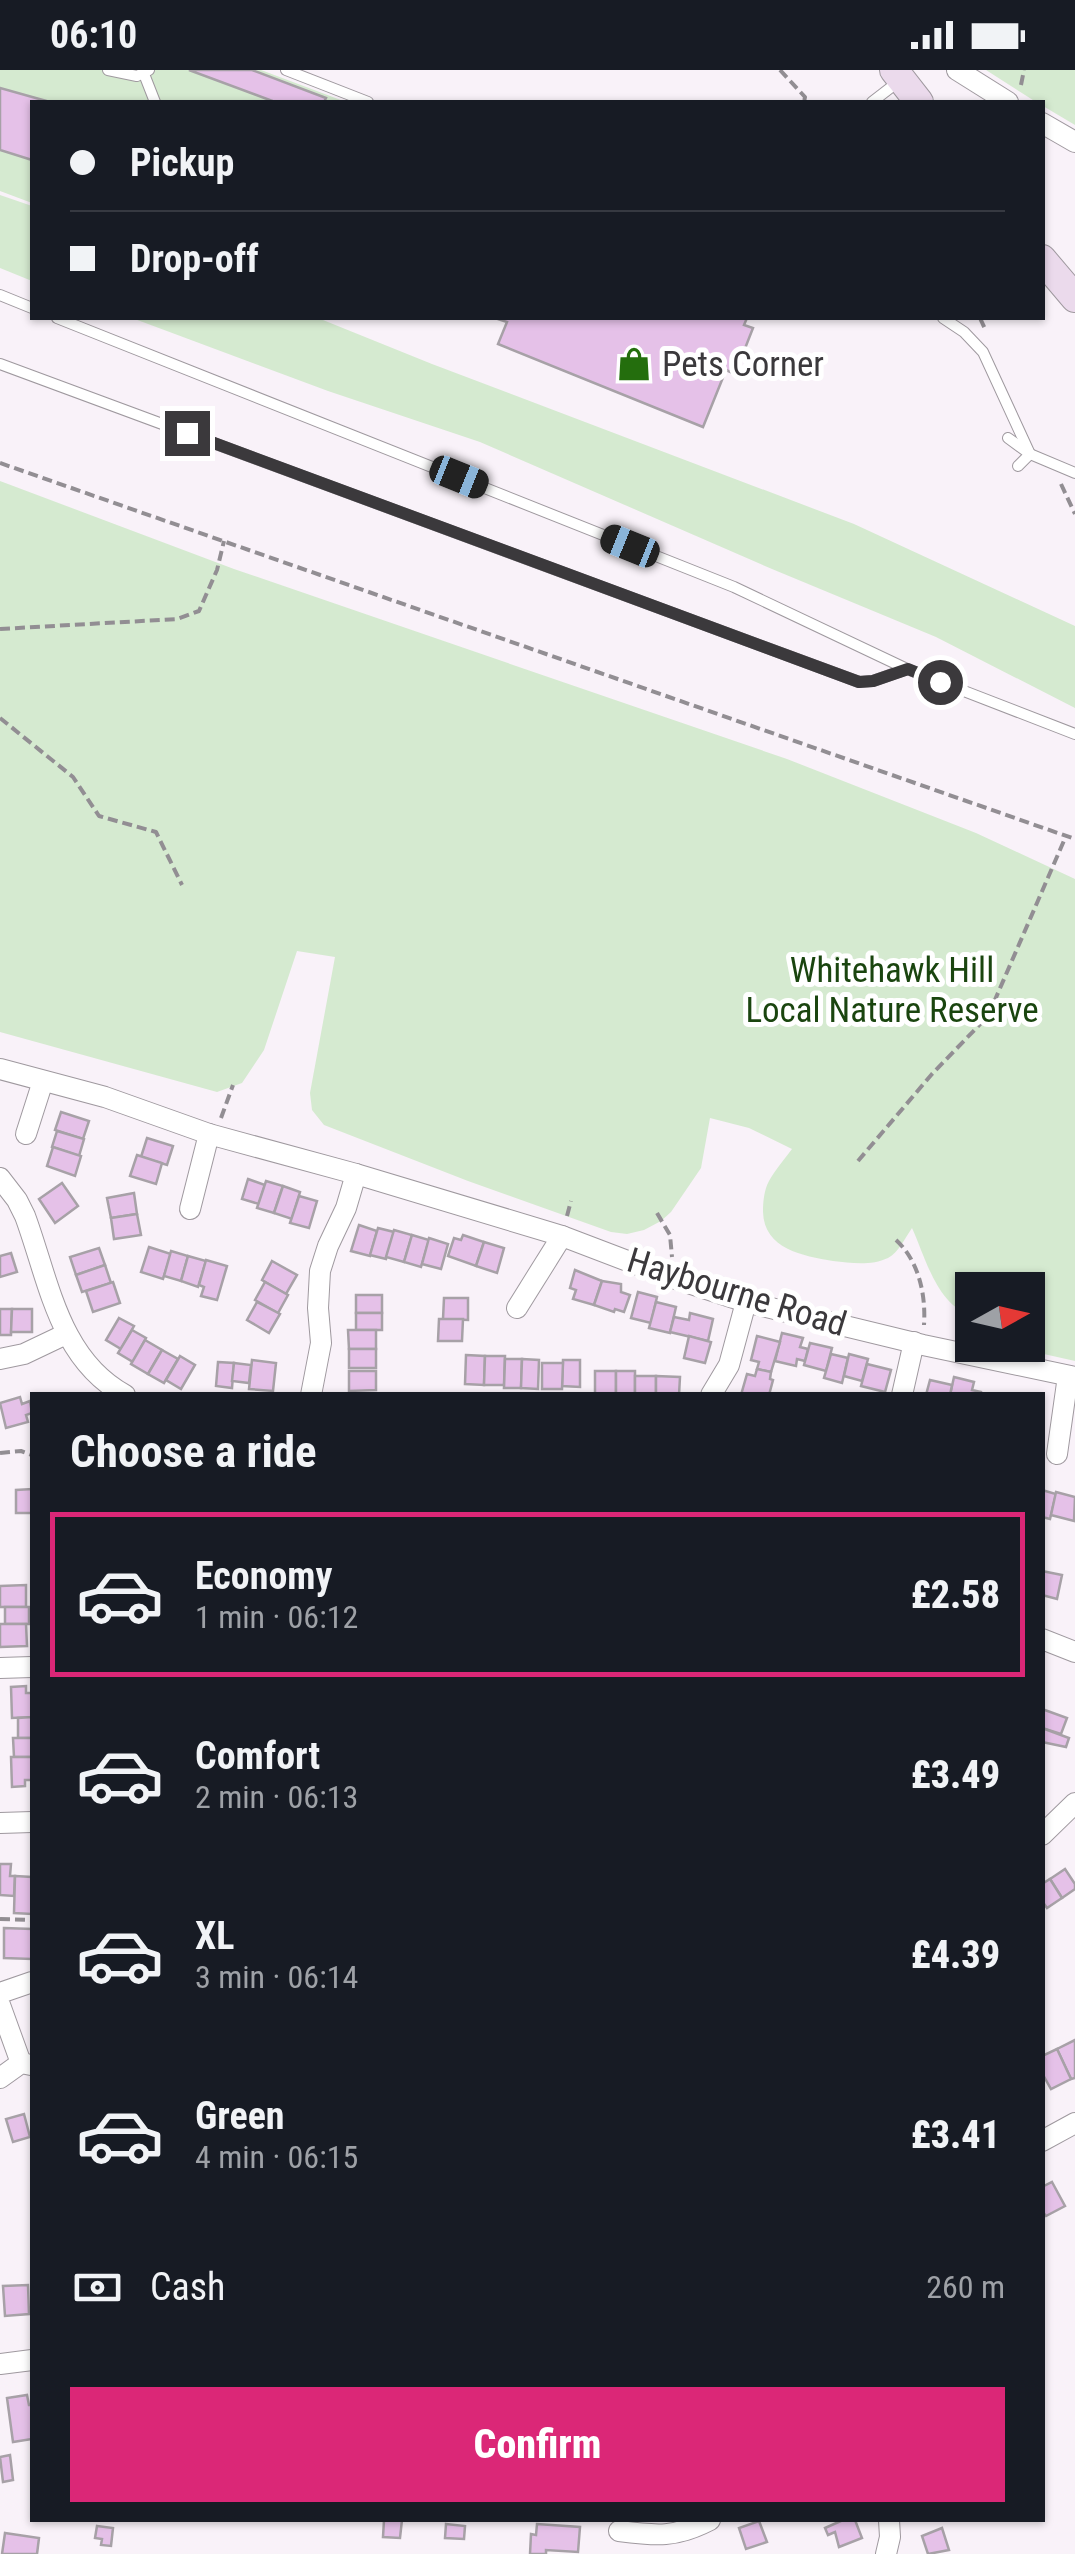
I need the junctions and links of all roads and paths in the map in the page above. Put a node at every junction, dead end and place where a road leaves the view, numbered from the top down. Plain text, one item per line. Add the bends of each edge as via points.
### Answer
1 (108, 70) edge
2 (286, 70) edge
3 (780, 70) edge
4 (957, 70) edge
5 (1024, 70) edge
6 (146, 72) edge
7 (906, 85) edge
8 (153, 100) edge
9 (363, 100) edge
10 (804, 100) edge
11 (875, 100) edge
12 (1014, 100) edge
13 (1045, 125) edge
14 (1075, 142) edge
15 (1045, 263) edge
16 (0, 294) edge
17 (1075, 298) edge
18 (30, 307) edge
19 (63, 320) edge
20 (950, 320) edge
21 (744, 352) dead end
22 (770, 362) dead end
23 (0, 364) edge
24 (1008, 438) dead end
25 (1030, 454) junction
26 (0, 463) edge
27 (1018, 466) dead end
28 (1075, 472) edge
29 (224, 541) junction
30 (0, 629) edge
31 (908, 669) junction
32 (0, 718) edge
33 (1075, 734) edge
34 (1066, 836) junction
35 (1075, 838) edge
36 (182, 886) dead end
37 (0, 1070) edge
38 (43, 1081) junction
39 (233, 1085) dead end
40 (26, 1134) dead end
41 (210, 1134) junction
42 (858, 1161) dead end
43 (356, 1174) junction
44 (0, 1178) edge
45 (190, 1209) dead end
46 (656, 1213) dead end
47 (562, 1236) junction
48 (896, 1240) dead end
49 (667, 1276) junction
50 (746, 1302) junction
51 (517, 1308) dead end
52 (66, 1334) junction
53 (919, 1343) junction
54 (0, 1359) edge
55 (1072, 1376) edge
56 (120, 1392) edge
57 (312, 1392) edge
58 (713, 1392) edge
59 (903, 1392) edge
60 (0, 1452) edge
61 (30, 1454) edge
62 (1057, 1454) dead end
63 (1045, 1640) edge
64 (1075, 1652) edge
65 (0, 1668) edge
66 (30, 1668) edge
67 (1075, 1803) edge
68 (30, 1822) edge
69 (0, 1823) edge
70 (1045, 1831) edge
71 (0, 1918) edge
72 (30, 1920) edge
73 (30, 1983) edge
74 (0, 1993) edge
75 (0, 2005) edge
76 (27, 2064) edge
77 (0, 2078) edge
78 (1075, 2123) edge
79 (1045, 2139) edge
80 (30, 2360) edge
81 (0, 2364) edge
82 (706, 2522) edge
83 (890, 2522) edge
84 (620, 2526) edge
85 (616, 2554) edge
86 (886, 2554) edge

1 - 6 lane
2 - 9 lane
3 - 10 path
4 - 12 street
5 - 12 path
6 - 8 lane
7 - 11 lane
13 - 14 street
15 - 17 street
16 - 18 lane
19 - 31 lane via 734,587
20 - 25 lane via 983,352
21 - 22 path
23 - 31 lane via 859,682
24 - 25 lane
25 - 27 lane
25 - 28 lane
26 - 29 path
29 - 30 path via 198,611 178,619
29 - 34 path
31 - 33 lane
32 - 36 path via 73,777 99,816 156,832
34 - 35 path
34 - 42 path via 988,1016
37 - 38 street, Haybourne Road
38 - 40 street
38 - 41 street, Haybourne Road
39 - 41 path
41 - 43 street, Haybourne Road
41 - 45 street
43 - 47 street, Haybourne Road
43 - 57 street via 320,1270 321,1343
44 - 52 street via 25,1216
46 - 49 path via 670,1235
47 - 49 street, Haybourne Road
47 - 51 street
48 - 53 path via 919,1274 926,1306
49 - 50 street, Haybourne Road
50 - 53 street, Haybourne Road
50 - 58 street via 728,1366
52 - 54 street
52 - 56 street via 89,1368
53 - 55 street, Haybourne Road
53 - 59 street
55 - 62 street, Haybourne Road
60 - 61 path
63 - 64 street
65 - 66 street
67 - 70 street
68 - 69 street
71 - 72 path
73 - 74 street
75 - 76 street
76 - 77 street
78 - 79 street
80 - 81 street
82 - 84 street via 668,2536
83 - 86 street
84 - 85 street

